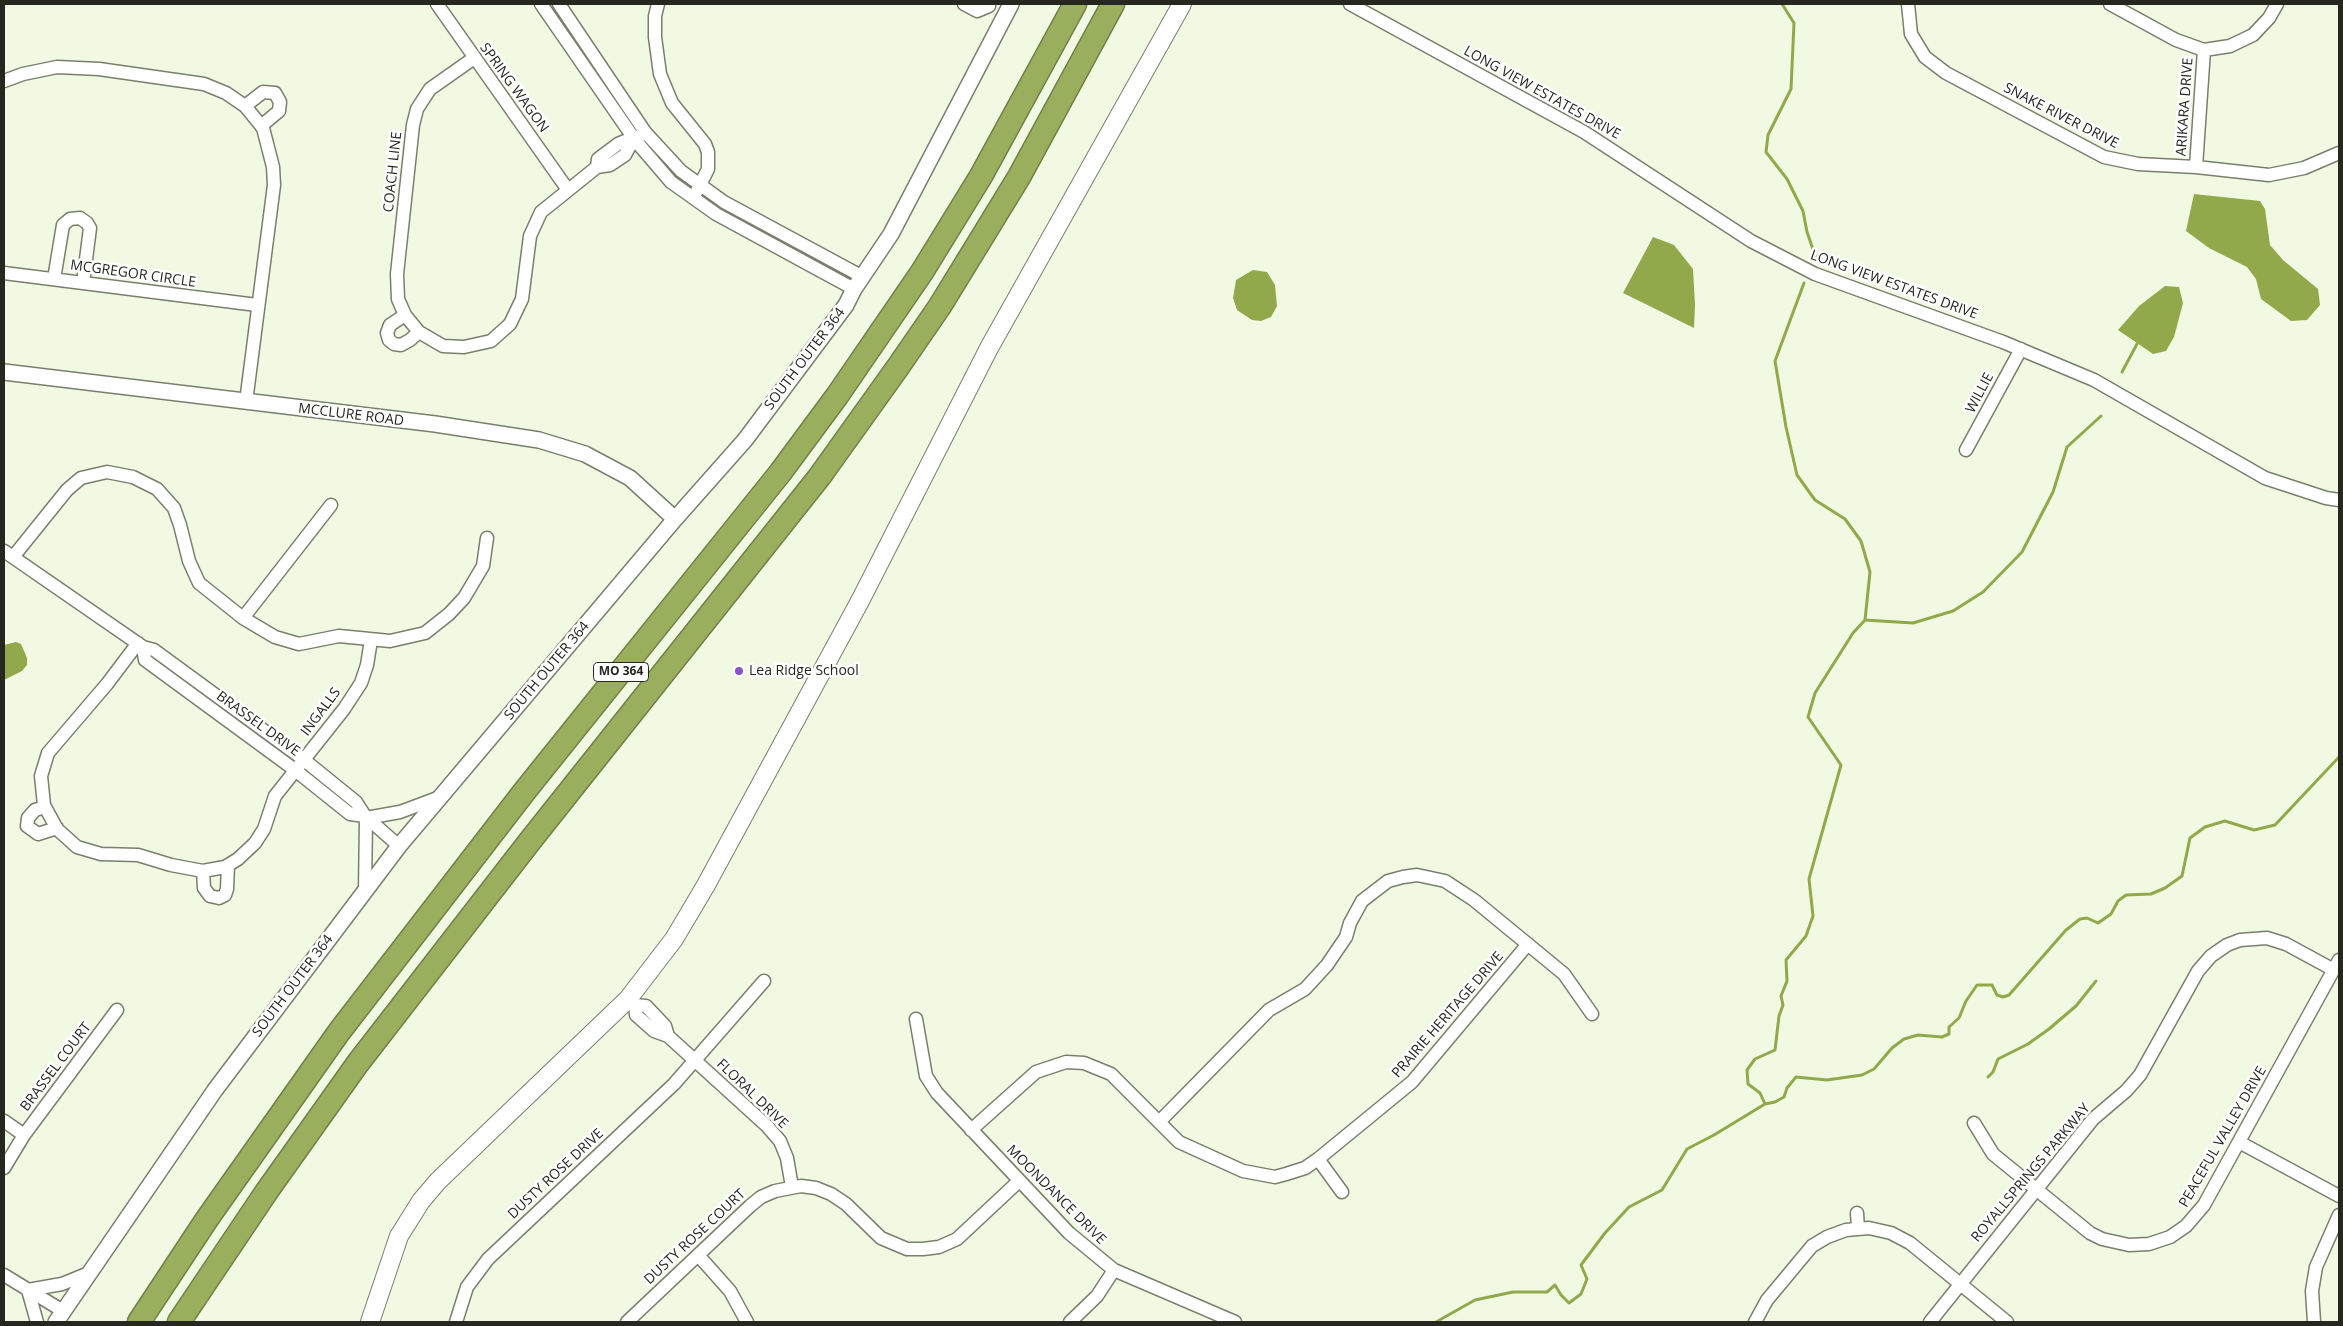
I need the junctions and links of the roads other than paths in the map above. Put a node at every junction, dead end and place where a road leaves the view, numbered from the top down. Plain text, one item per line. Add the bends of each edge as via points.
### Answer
1 (437, 4) edge
2 (541, 4) edge
3 (559, 4) edge
4 (658, 4) edge
5 (964, 4) edge
6 (1075, 4) edge
7 (1113, 4) edge
8 (1182, 4) edge
9 (1350, 4) edge
10 (1908, 4) edge
11 (2110, 4) edge
12 (2277, 4) edge
13 (988, 5) edge
14 (1008, 9) edge
15 (2204, 50) junction
16 (474, 58) junction
17 (4, 81) edge
18 (245, 106) junction
19 (261, 126) junction
20 (637, 138) junction
21 (2339, 153) edge
22 (2196, 167) junction
23 (701, 185) junction
24 (568, 190) junction
25 (693, 198) junction
26 (4, 273) edge
27 (54, 279) junction
28 (83, 283) junction
29 (858, 283) junction
30 (258, 306) junction
31 (406, 315) junction
32 (418, 332) junction
33 (2021, 349) junction
34 (4, 372) edge
35 (246, 402) junction
36 (1966, 450) dead end
37 (2339, 500) edge
38 (331, 505) dead end
39 (675, 519) junction
40 (487, 538) dead end
41 (9, 554) edge
42 (243, 618) junction
43 (371, 640) junction
44 (140, 645) junction
45 (303, 759) junction
46 (295, 770) junction
47 (440, 798) junction
48 (44, 807) junction
49 (366, 817) junction
50 (57, 828) junction
51 (400, 846) junction
52 (228, 865) junction
53 (202, 871) junction
54 (365, 891) junction
55 (1528, 944) junction
56 (2337, 965) edge
57 (764, 981) dead end
58 (632, 1002) junction
59 (117, 1010) dead end
60 (1592, 1014) dead end
61 (916, 1019) dead end
62 (695, 1061) junction
63 (4, 1121) edge
64 (1159, 1122) junction
65 (1974, 1123) dead end
66 (971, 1130) junction
67 (24, 1135) junction
68 (2239, 1142) junction
69 (1318, 1159) junction
70 (4, 1168) edge
71 (1019, 1181) junction
72 (792, 1186) junction
73 (2036, 1190) junction
74 (1342, 1192) dead end
75 (2339, 1196) edge
76 (1857, 1214) dead end
77 (2339, 1215) edge
78 (1858, 1229) junction
79 (698, 1255) junction
80 (1114, 1270) junction
81 (89, 1273) junction
82 (4, 1275) edge
83 (1960, 1283) junction
84 (28, 1290) junction
85 (59, 1317) edge
86 (37, 1322) edge
87 (139, 1322) edge
88 (179, 1322) edge
89 (370, 1322) edge
90 (456, 1322) edge
91 (627, 1322) edge
92 (747, 1322) edge
93 (1070, 1322) edge
94 (1235, 1322) edge
95 (1755, 1322) edge
96 (1930, 1322) edge
97 (2007, 1322) edge
98 (2314, 1322) edge

1 - 16 street, SPRING WAGON
2 - 20 street
3 - 20 street
4 - 23 street via 655,37 660,74 672,103 708,152 708,169
5 - 13 street via 977,11
6 - 87 highway, MO 364 via 976,184 913,286 837,396 780,473 524,792 339,1032
7 - 88 highway, MO 364 via 1004,202 893,375 820,476 358,1063
8 - 58 main road via 989,348 860,602 706,885
9 - 33 street, LONG VIEW ESTATES DRIVE via 1584,132 1751,241 1815,274
10 - 22 street, SNAKE RIVER DRIVE via 1911,34 1925,57 1946,74 2104,157 2138,164
11 - 15 street via 2176,40
12 - 15 street via 2253,35 2230,46
13 - 14 street
14 - 29 street, SOUTH OUTER 364 via 891,234
15 - 22 street, ARIKARA DRIVE
16 - 24 street, SPRING WAGON
16 - 31 street, COACH LINE via 430,89 417,109 397,274 398,299
17 - 18 street via 56,67 99,69 204,84
18 - 19 street
18 - 19 street via 263,92 275,93 280,110
19 - 30 street via 270,149 274,185
20 - 23 street
20 - 24 street, COACH LINE via 618,144 598,158 597,167
20 - 25 street via 671,182
21 - 22 street, SNAKE RIVER DRIVE via 2304,168 2269,174
23 - 25 street
23 - 29 street
24 - 32 street, COACH LINE via 541,212 530,236 522,299 510,324 491,341 464,347 443,346
25 - 29 street via 716,214
26 - 27 street, MCGREGOR CIRCLE
27 - 28 street, MCGREGOR CIRCLE
27 - 28 street via 63,225 70,219 80,218 90,228
28 - 30 street, MCGREGOR CIRCLE
29 - 39 street, SOUTH OUTER 364 via 846,305 745,440
30 - 35 street
31 - 32 street, COACH LINE
31 - 32 street via 390,324 389,340 401,345
33 - 36 street, WILLIE
33 - 37 street, LONG VIEW ESTATES DRIVE via 2094,380 2265,478
34 - 35 street, MCCLURE ROAD
35 - 39 street, MCCLURE ROAD via 539,440 585,454 630,478
38 - 42 street
39 - 47 street, SOUTH OUTER 364
40 - 43 street via 483,566 464,598 449,614 425,633 390,641
41 - 42 street via 81,478 107,472 133,477 157,489 174,508 189,561 199,583
41 - 44 street, BRASSEL DRIVE
42 - 43 street via 275,637 299,644 339,636
43 - 45 street, INGALLS via 361,683
44 - 45 street, BRASSEL DRIVE via 154,650
44 - 46 street, BRASSEL DRIVE via 146,660
44 - 48 street, INGALLS via 48,753 41,776
45 - 46 street, INGALLS
45 - 49 street, BRASSEL DRIVE via 356,802
46 - 49 street, BRASSEL DRIVE via 350,814
46 - 52 street, INGALLS via 274,796 264,829 255,843
47 - 49 street, BRASSEL DRIVE via 400,812
47 - 51 street, SOUTH OUTER 364
48 - 50 street, INGALLS
48 - 50 street via 35,810 28,818 27,826 38,834
49 - 51 street, BRASSEL DRIVE
49 - 54 street
50 - 53 street, INGALLS via 77,847 101,854 138,855
51 - 54 street, SOUTH OUTER 364
52 - 53 street, INGALLS
52 - 53 street via 227,889 225,895 218,898 210,896 204,888
54 - 81 street, SOUTH OUTER 364 via 215,1090
55 - 60 street via 1564,974
55 - 64 street via 1445,881 1417,875 1388,881 1362,901 1346,937 1305,989 1269,1010
55 - 69 street, PRAIRIE HERITAGE DRIVE via 1412,1082
56 - 68 street, PEACEFUL VALLEY DRIVE
56 - 73 street, ROYALLSPRINGS PARKWAY via 2267,938 2240,940 2215,952 2198,971 2138,1078 2094,1118
57 - 62 street, DUSTY ROSE DRIVE
58 - 62 street, FLORAL DRIVE via 646,1006 665,1026 668,1036
58 - 89 main road via 438,1181 421,1201 399,1236
59 - 67 street, BRASSEL COURT
61 - 66 street, MOONDANCE DRIVE via 926,1076
62 - 72 street, FLORAL DRIVE via 780,1141
62 - 90 street, DUSTY ROSE DRIVE via 488,1259 467,1286
63 - 67 street
64 - 66 street, PRAIRIE HERITAGE DRIVE via 1111,1074 1096,1066 1066,1062 1036,1072
64 - 69 street, PRAIRIE HERITAGE DRIVE via 1179,1142 1243,1171 1275,1177 1304,1168
65 - 73 street, PEACEFUL VALLEY DRIVE via 1992,1154
66 - 71 street, MOONDANCE DRIVE
67 - 70 street, BRASSEL COURT
68 - 73 street, PEACEFUL VALLEY DRIVE via 2196,1217 2176,1234 2155,1243 2129,1245 2102,1239 2073,1221
68 - 75 street
69 - 74 street
71 - 72 street via 957,1239 939,1247 923,1249 907,1249 881,1238 831,1194 816,1188
71 - 80 street, MOONDANCE DRIVE via 1074,1238
72 - 79 street, DUSTY ROSE COURT via 761,1197
73 - 83 street, ROYALLSPRINGS PARKWAY
76 - 78 street
77 - 98 street via 2314,1273
78 - 83 street via 1877,1229 1910,1243
78 - 95 street via 1833,1234 1812,1246 1768,1300
79 - 91 street, DUSTY ROSE COURT
79 - 92 street via 730,1291
80 - 93 street via 1097,1296
80 - 94 street, MOONDANCE DRIVE
81 - 84 street via 62,1284
81 - 85 street, SOUTH OUTER 364
82 - 84 street
83 - 96 street, ROYALLSPRINGS PARKWAY
83 - 97 street
84 - 85 street
84 - 86 street

